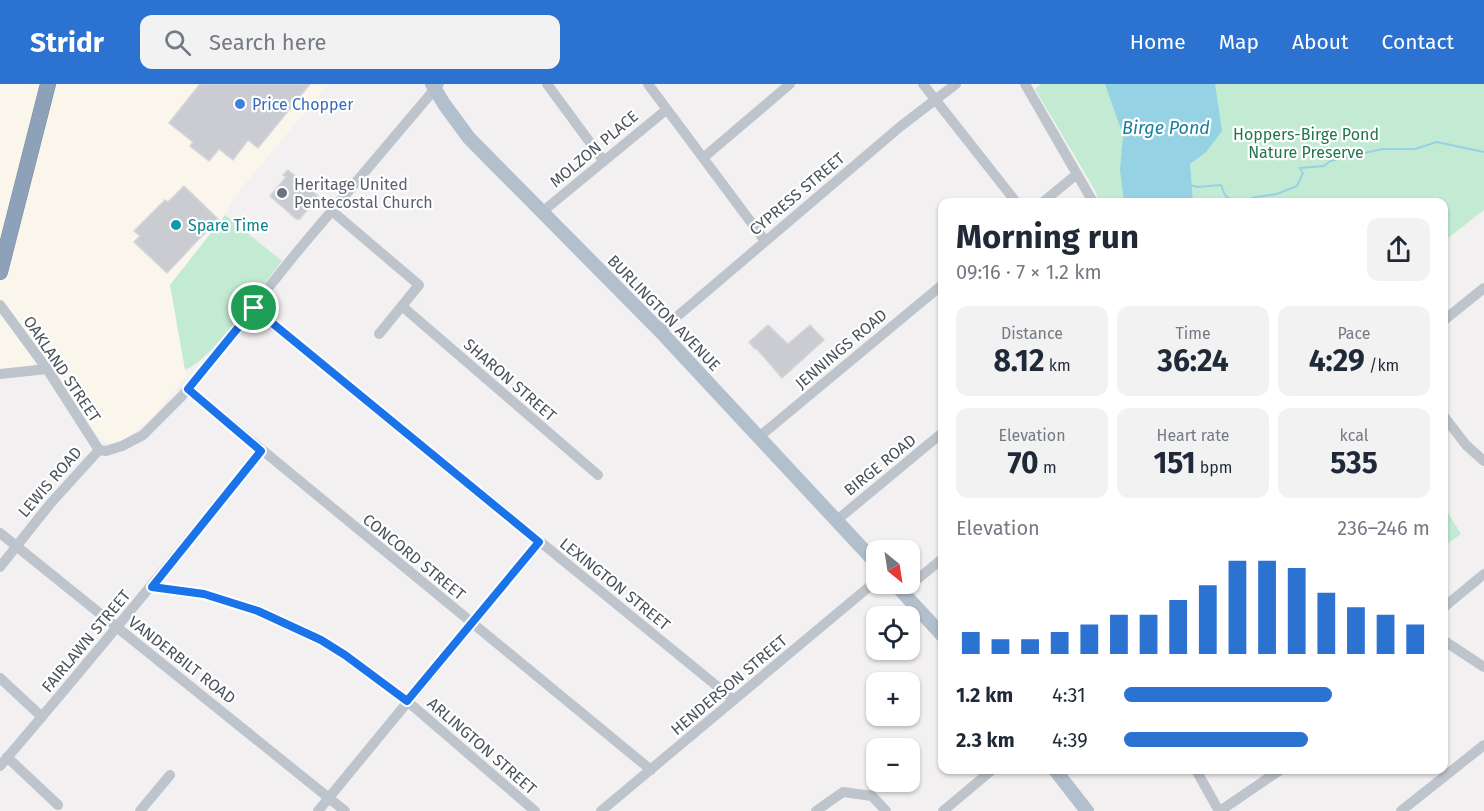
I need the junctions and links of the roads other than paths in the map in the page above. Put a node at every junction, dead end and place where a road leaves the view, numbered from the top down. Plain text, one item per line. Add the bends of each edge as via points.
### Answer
1 (48, 84) edge
2 (547, 84) edge
3 (648, 84) edge
4 (790, 84) edge
5 (923, 84) edge
6 (956, 84) edge
7 (1025, 84) edge
8 (435, 86) edge
9 (935, 100) junction
10 (666, 110) junction
11 (703, 158) junction
12 (603, 160) junction
13 (1077, 174) junction
14 (1013, 198) edge
15 (1048, 198) edge
16 (1091, 198) edge
17 (332, 211) junction
18 (542, 212) junction
19 (765, 241) junction
20 (0, 272) edge
21 (938, 288) edge
22 (1484, 288) edge
23 (0, 305) edge
24 (403, 307) junction
25 (254, 308) junction
26 (1448, 317) edge
27 (660, 331) junction
28 (379, 334) dead end
29 (47, 369) junction
30 (0, 374) edge
31 (188, 389) junction
32 (1448, 422) edge
33 (759, 436) junction
34 (938, 436) edge
35 (99, 450) junction
36 (261, 451) junction
37 (1484, 460) edge
38 (598, 475) dead end
39 (837, 520) junction
40 (0, 533) edge
41 (539, 542) junction
42 (16, 545) junction
43 (866, 552) edge
44 (938, 562) edge
45 (0, 567) edge
46 (920, 573) edge
47 (1484, 574) edge
48 (152, 587) junction
49 (866, 589) edge
50 (905, 594) edge
51 (1448, 604) edge
52 (472, 623) junction
53 (115, 627) junction
54 (938, 631) edge
55 (1448, 643) edge
56 (1484, 667) edge
57 (0, 678) edge
58 (734, 700) junction
59 (407, 701) junction
60 (42, 717) junction
61 (1484, 745) edge
62 (4, 761) edge
63 (651, 770) junction
64 (987, 774) edge
65 (1058, 774) edge
66 (1198, 774) edge
67 (1274, 774) edge
68 (1448, 774) edge
69 (1448, 774) edge
70 (170, 776) dead end
71 (329, 798) junction
72 (58, 805) dead end
73 (140, 811) edge
74 (318, 811) edge
75 (345, 811) edge
76 (535, 811) edge
77 (601, 811) edge
78 (816, 811) edge
79 (885, 811) edge
80 (943, 811) edge
81 (1087, 811) edge
82 (1220, 811) edge
83 (1401, 811) edge

1 - 20 highway
2 - 12 street
3 - 10 street
4 - 11 street
5 - 9 street
6 - 9 street, CYPRESS STREET
7 - 13 street
8 - 17 street, LEWIS ROAD
8 - 18 main road, BURLINGTON AVENUE via 469,138
9 - 14 street
9 - 19 street, CYPRESS STREET
10 - 11 street
10 - 12 street, MOLZON PLACE
11 - 19 street
12 - 18 street, MOLZON PLACE
13 - 15 street
13 - 16 street
17 - 24 street via 419,285
17 - 25 street, LEWIS ROAD
18 - 27 main road, BURLINGTON AVENUE
19 - 27 street, CYPRESS STREET
21 - 33 street, JENNINGS ROAD
22 - 26 street
23 - 29 street, OAKLAND STREET
24 - 28 street
24 - 38 street, SHARON STREET
25 - 31 street, LEWIS ROAD
25 - 41 street, LEXINGTON STREET
27 - 33 main road, BURLINGTON AVENUE
29 - 30 street
29 - 35 street, OAKLAND STREET
31 - 35 street, LEWIS ROAD via 143,435 122,446
31 - 36 street, CONCORD STREET
32 - 37 street
33 - 39 main road, BURLINGTON AVENUE
34 - 39 street, BIRGE ROAD
35 - 42 street, LEWIS ROAD
36 - 48 street, FAIRLAWN STREET
36 - 52 street, CONCORD STREET
39 - 43 main road, BURLINGTON AVENUE
40 - 42 street, VANDERBILT ROAD
41 - 52 street
41 - 58 street, LEXINGTON STREET
42 - 45 street, LEWIS ROAD
42 - 53 street, VANDERBILT ROAD
44 - 46 street
47 - 51 street
48 - 53 street, FAIRLAWN STREET
48 - 59 street, ARLINGTON STREET via 204,594 258,611 329,645
49 - 58 street, HENDERSON STREET
50 - 54 main road
52 - 59 street
52 - 63 street, CONCORD STREET
53 - 60 street, FAIRLAWN STREET
53 - 71 street, VANDERBILT ROAD
55 - 56 street
57 - 60 street
58 - 63 street, HENDERSON STREET
59 - 71 street
59 - 76 street, ARLINGTON STREET
60 - 62 street, FAIRLAWN STREET
61 - 69 street
62 - 72 street
63 - 77 street, HENDERSON STREET
64 - 80 street
65 - 81 main road
66 - 82 street
67 - 82 street
68 - 83 street
70 - 73 street
71 - 74 street
71 - 75 street, VANDERBILT ROAD
78 - 79 street via 843,792 872,796

